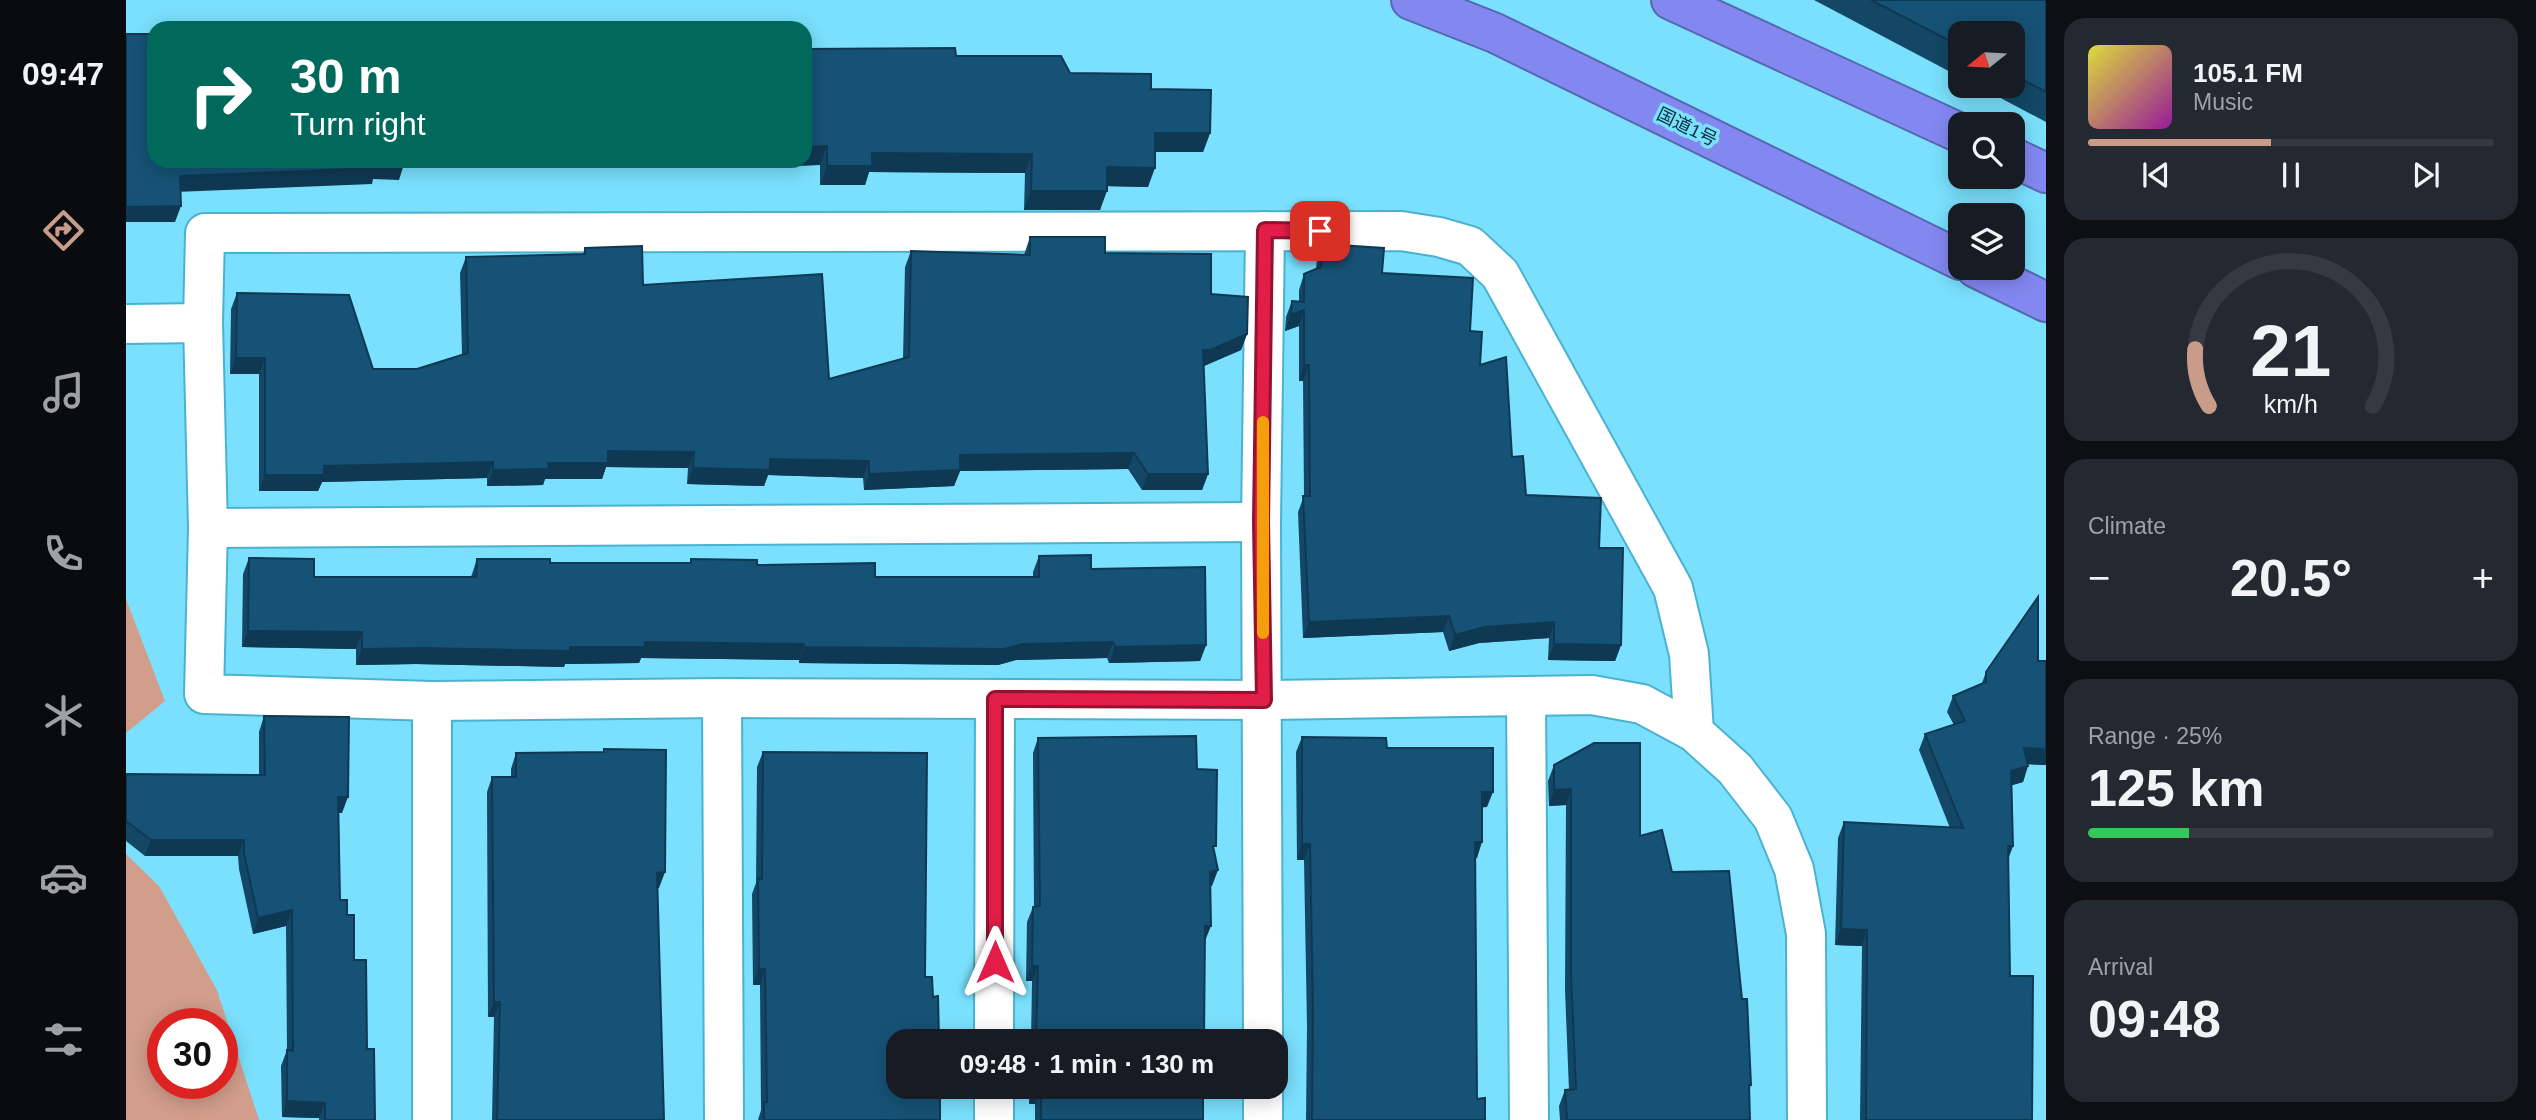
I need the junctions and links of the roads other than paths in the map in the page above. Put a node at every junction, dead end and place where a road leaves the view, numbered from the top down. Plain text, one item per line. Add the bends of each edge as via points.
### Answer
1 (1411, 0) edge
2 (1671, 0) edge
3 (1948, 127) edge
4 (2025, 163) edge
5 (2046, 173) edge
6 (1265, 230) junction
7 (1948, 254) edge
8 (2001, 280) edge
9 (2046, 302) edge
10 (203, 323) junction
11 (126, 324) edge
12 (1261, 522) junction
13 (208, 528) junction
14 (1526, 696) junction
15 (722, 698) junction
16 (995, 699) junction
17 (1264, 700) junction
18 (432, 701) junction
19 (1694, 732) junction
20 (995, 1029) edge
21 (1263, 1029) edge
22 (994, 1099) edge
23 (1263, 1099) edge
24 (432, 1120) edge
25 (724, 1120) edge
26 (994, 1120) edge
27 (1263, 1120) edge
28 (1528, 1120) edge
29 (1807, 1120) edge

1 - 7 highway, 国道1号 via 1495,33
2 - 3 highway
4 - 5 highway
6 - 10 street via 205,233
6 - 12 street
6 - 19 street via 1401,231 1439,237 1470,246 1500,274 1673,588 1689,653
8 - 9 highway
10 - 11 street
10 - 13 street
12 - 13 street
12 - 17 street
13 - 18 street via 204,694
14 - 17 street
14 - 19 street via 1592,695 1642,704
14 - 28 street
15 - 16 street
15 - 18 street
15 - 25 street
16 - 17 street
16 - 20 street
17 - 21 street
18 - 24 street
19 - 29 street via 1735,769 1773,818 1794,869 1806,934
22 - 26 street
23 - 27 street

